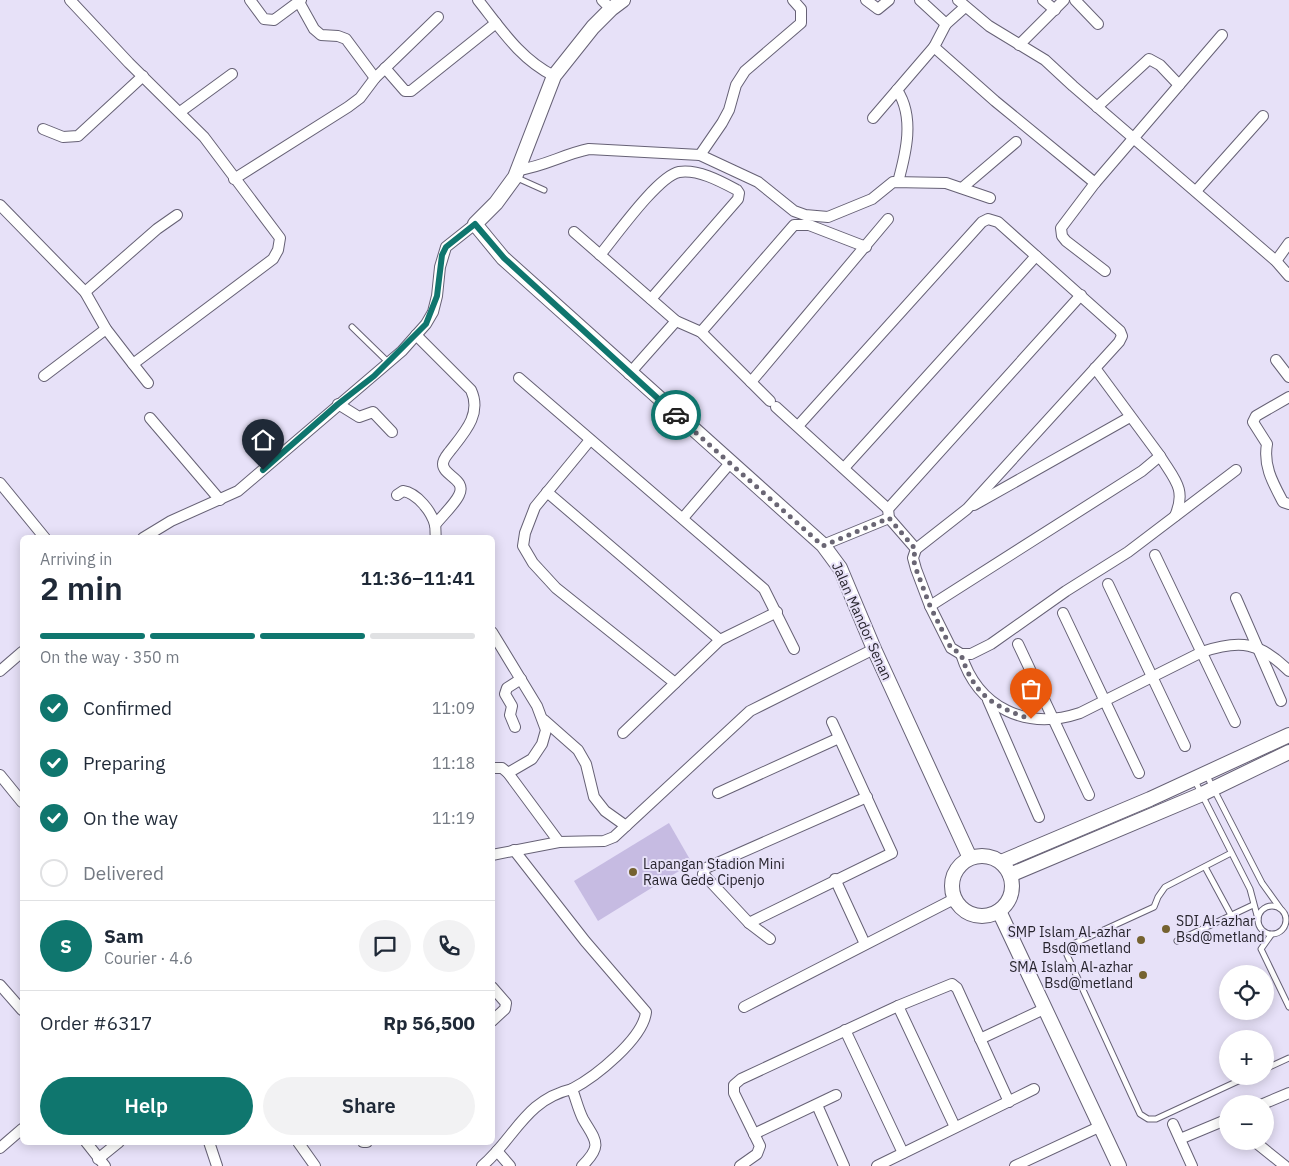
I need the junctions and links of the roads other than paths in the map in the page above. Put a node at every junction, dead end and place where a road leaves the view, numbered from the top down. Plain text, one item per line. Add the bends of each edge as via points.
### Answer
1 (70, 0) edge
2 (250, 0) edge
3 (478, 0) edge
4 (623, 0) edge
5 (793, 0) edge
6 (866, 0) edge
7 (889, 0) edge
8 (920, 0) edge
9 (1043, 0) edge
10 (1064, 0) edge
11 (1075, 0) edge
12 (300, 1) edge
13 (607, 4) edge
14 (961, 4) edge
15 (1055, 10) junction
16 (438, 17) dead end
17 (496, 22) junction
18 (946, 24) junction
19 (1098, 24) dead end
20 (1222, 35) dead end
21 (1019, 45) junction
22 (934, 47) junction
23 (385, 68) junction
24 (232, 74) dead end
25 (143, 76) junction
26 (554, 76) junction
27 (375, 78) junction
28 (1179, 84) junction
29 (897, 90) junction
30 (1097, 106) junction
31 (180, 112) junction
32 (1263, 116) dead end
33 (873, 118) dead end
34 (43, 129) dead end
35 (1133, 138) junction
36 (1016, 142) dead end
37 (700, 155) junction
38 (517, 174) junction
39 (234, 179) junction
40 (898, 182) junction
41 (1095, 183) junction
42 (962, 188) junction
43 (544, 190) dead end
44 (1196, 191) junction
45 (990, 198) dead end
46 (0, 205) edge
47 (178, 215) dead end
48 (888, 219) dead end
49 (475, 224) junction
50 (574, 232) dead end
51 (1289, 243) edge
52 (866, 247) junction
53 (600, 255) junction
54 (1036, 256) junction
55 (1276, 261) junction
56 (1105, 271) dead end
57 (1289, 276) edge
58 (85, 292) junction
59 (1081, 295) junction
60 (651, 299) junction
61 (676, 321) junction
62 (352, 327) dead end
63 (106, 329) junction
64 (701, 332) junction
65 (416, 336) junction
66 (1276, 360) dead end
67 (388, 362) junction
68 (133, 364) junction
69 (1095, 368) junction
70 (629, 374) junction
71 (44, 376) dead end
72 (1289, 377) edge
73 (519, 378) dead end
74 (751, 382) junction
75 (148, 383) dead end
76 (1289, 397) edge
77 (338, 404) junction
78 (1130, 417) junction
79 (150, 418) dead end
80 (798, 426) junction
81 (392, 432) dead end
82 (590, 440) junction
83 (1160, 456) junction
84 (731, 462) junction
85 (844, 468) junction
86 (1236, 470) dead end
87 (0, 483) edge
88 (547, 492) junction
89 (397, 495) dead end
90 (220, 500) junction
91 (1289, 504) edge
92 (967, 509) junction
93 (889, 514) junction
94 (1174, 517) junction
95 (684, 518) junction
96 (435, 525) junction
97 (43, 535) edge
98 (148, 535) edge
99 (436, 535) edge
100 (823, 546) junction
101 (916, 550) junction
102 (1155, 555) dead end
103 (1108, 584) dead end
104 (1236, 598) dead end
105 (930, 606) junction
106 (777, 612) junction
107 (1063, 613) dead end
108 (495, 637) edge
109 (720, 640) junction
110 (1018, 644) dead end
111 (1258, 647) junction
112 (794, 649) dead end
113 (874, 649) junction
114 (1202, 652) junction
115 (20, 654) edge
116 (961, 654) junction
117 (0, 671) edge
118 (1289, 671) edge
119 (1152, 677) junction
120 (520, 679) junction
121 (675, 683) junction
122 (988, 700) junction
123 (1105, 700) junction
124 (1282, 700) dead end
125 (1053, 718) junction
126 (543, 720) junction
127 (832, 722) dead end
128 (1235, 722) dead end
129 (515, 728) dead end
130 (624, 733) dead end
131 (1289, 735) edge
132 (839, 738) junction
133 (1185, 746) dead end
134 (1289, 752) edge
135 (495, 768) edge
136 (508, 773) junction
137 (1139, 773) dead end
138 (0, 775) edge
139 (1200, 776) junction
140 (1213, 788) junction
141 (718, 793) dead end
142 (1200, 794) junction
143 (1089, 795) dead end
144 (867, 797) junction
145 (1150, 799) junction
146 (20, 800) edge
147 (1155, 813) junction
148 (1039, 817) dead end
149 (626, 826) junction
150 (559, 842) junction
151 (514, 850) junction
152 (495, 853) edge
153 (1231, 853) junction
154 (970, 858) junction
155 (1001, 862) junction
156 (1205, 867) junction
157 (1010, 875) junction
158 (835, 879) junction
159 (954, 899) junction
160 (1253, 905) junction
161 (1280, 908) junction
162 (999, 911) junction
163 (1231, 915) junction
164 (1258, 919) junction
165 (1288, 921) edge
166 (749, 923) junction
167 (1271, 935) junction
168 (770, 939) dead end
169 (1177, 942) dead end
170 (864, 944) junction
171 (0, 985) edge
172 (495, 990) edge
173 (744, 1006) dead end
174 (898, 1006) junction
175 (1289, 1007) edge
176 (20, 1008) edge
177 (1044, 1009) junction
178 (495, 1018) edge
179 (845, 1030) junction
180 (980, 1039) junction
181 (1289, 1058) edge
182 (1274, 1065) edge
183 (1230, 1085) edge
184 (572, 1089) junction
185 (1034, 1090) dead end
186 (1289, 1093) edge
187 (836, 1095) dead end
188 (1274, 1099) edge
189 (1009, 1102) junction
190 (817, 1104) junction
191 (1219, 1122) edge
192 (1172, 1124) dead end
193 (1100, 1126) junction
194 (955, 1127) junction
195 (20, 1131) edge
196 (754, 1134) junction
197 (1180, 1139) junction
198 (88, 1145) edge
199 (116, 1145) edge
200 (210, 1145) edge
201 (300, 1145) edge
202 (0, 1148) edge
203 (1265, 1150) edge
204 (497, 1151) junction
205 (904, 1153) junction
206 (101, 1162) edge
207 (217, 1166) edge
208 (315, 1166) edge
209 (482, 1166) edge
210 (510, 1166) edge
211 (582, 1166) edge
212 (740, 1166) edge
213 (844, 1166) edge
214 (877, 1166) edge
215 (1015, 1166) edge
216 (1119, 1166) edge
217 (1192, 1166) edge
218 (1285, 1166) edge

1 - 25 street
2 - 12 street via 264,19 269,20 274,20
3 - 17 street
4 - 13 street
5 - 37 street via 801,9 800,23 745,71 736,85 729,110
6 - 7 street via 878,9
8 - 18 street
9 - 15 street
10 - 15 street
11 - 19 street
12 - 27 street via 314,29 321,35 346,39
13 - 26 street
14 - 18 street
14 - 21 street
15 - 21 street
16 - 23 street
17 - 23 street via 411,92 406,91
17 - 26 street via 526,58
18 - 22 street
20 - 28 street
21 - 30 street via 1045,60
22 - 29 street
22 - 41 street
23 - 27 street
24 - 31 street
25 - 31 street
25 - 34 street via 78,136 63,137
26 - 38 street
27 - 39 street via 360,98 348,107
28 - 30 street via 1149,59
28 - 35 street
29 - 33 street
29 - 40 street via 908,115 905,155
30 - 35 street
31 - 39 street via 204,137
32 - 44 street
35 - 41 street
35 - 44 street
36 - 42 street
37 - 38 street via 589,149
37 - 40 street via 758,182 794,211 805,215 828,217 872,199 890,183
38 - 43 lane
38 - 49 street via 496,203
39 - 68 street via 276,230 280,238 278,250 273,259
40 - 42 street via 946,183
41 - 56 street via 1061,228 1062,236
42 - 45 street
44 - 55 street
46 - 58 street
47 - 58 street via 157,229
48 - 52 street
49 - 65 street via 446,247 433,312
49 - 70 street, Jalan Mandor Senan via 504,258
50 - 53 street
51 - 55 street
52 - 64 street via 808,225 794,225
52 - 74 street
53 - 60 street
53 - 60 street via 668,177 679,172 696,174 737,190 738,199
54 - 59 street
54 - 80 street via 998,222 988,219 982,222
54 - 85 street
55 - 57 street
58 - 63 street
59 - 69 street via 1122,336
59 - 93 street
60 - 61 street
61 - 64 street
61 - 70 street
62 - 67 lane
63 - 68 street
63 - 71 street
64 - 74 street
65 - 67 street
65 - 96 street via 470,390 475,399 475,412 468,427 443,464 444,469 458,480 460,495
66 - 72 street
67 - 77 street
68 - 75 street
69 - 78 street
69 - 92 street
70 - 84 street, Jalan Mandor Senan
73 - 82 street
74 - 80 street
76 - 91 street via 1256,416 1253,422 1268,444 1265,457 1271,479 1283,502
77 - 81 street via 359,417 373,412
77 - 90 street via 238,491
78 - 83 street
78 - 92 street
79 - 90 street
80 - 85 street
82 - 88 street
82 - 95 street
83 - 94 street via 1179,488 1181,497
83 - 105 street via 1142,471
84 - 95 street
84 - 100 street, Jalan Mandor Senan
85 - 93 street
86 - 94 street
87 - 97 street
88 - 109 street
88 - 121 street via 535,507 525,533 523,546 533,563 556,588
89 - 96 street via 403,490 408,491 419,500
90 - 98 street via 170,521
92 - 101 street
93 - 100 street
93 - 101 street
94 - 116 street via 1128,552 991,644 971,654
95 - 106 street via 764,589
96 - 99 street
100 - 113 street, Jalan Mandor Senan via 840,568
101 - 105 street via 913,558
102 - 114 street
103 - 119 street
104 - 111 street
105 - 116 street via 951,648
106 - 109 street
106 - 112 street
107 - 123 street
108 - 120 street
109 - 121 street
110 - 125 street
111 - 114 street via 1238,643
111 - 118 street
111 - 124 street
113 - 149 street via 750,711
113 - 154 street, Jalan Mandor Senan
114 - 119 street
114 - 128 street
115 - 117 street
116 - 122 street via 967,672
119 - 123 street
119 - 133 street
120 - 126 street
120 - 129 street via 507,688 505,694 512,706 510,715
121 - 130 street
122 - 125 street via 1031,719
122 - 148 street
123 - 125 street via 1080,713
123 - 137 street
125 - 143 street
126 - 136 street via 546,730 542,744 532,759
126 - 149 street via 578,750 586,764 594,797 605,811
127 - 132 street
131 - 139 street
132 - 141 street
132 - 144 street
134 - 140 street
135 - 136 street via 502,768
136 - 150 street
138 - 146 street
139 - 140 lane
139 - 142 lane
139 - 145 street
140 - 142 street
140 - 161 lane via 1262,883
142 - 147 street
142 - 153 lane
144 - 158 street via 892,853
144 - 166 street via 706,868 704,874 707,878
145 - 147 street
145 - 155 street
147 - 157 street
149 - 150 street via 614,838
150 - 151 street
151 - 152 street
151 - 184 street via 584,941 646,1012 645,1021 629,1042 602,1069
153 - 156 lane
153 - 160 lane via 1250,889
154 - 155 street via 986,856
154 - 159 street via 957,868 952,883
155 - 157 street
156 - 163 lane
156 - 183 lane via 1165,887 1154,907 1071,945 1067,955 1140,1114 1156,1119
157 - 162 street via 1012,888 1008,901
158 - 166 street
158 - 170 street
159 - 162 street via 966,912 982,916
159 - 170 street
160 - 163 lane
160 - 164 lane
161 - 164 lane via 1266,907
161 - 165 lane
162 - 177 street
163 - 169 lane
164 - 167 lane via 1259,926
165 - 167 lane via 1278,934
166 - 168 street
167 - 175 lane via 1262,949
170 - 173 street
171 - 176 street
172 - 178 street via 506,1003 505,1009
174 - 179 street
174 - 180 street via 952,984 957,988
174 - 194 street
177 - 180 street
177 - 193 street
179 - 196 street via 740,1079 734,1085 734,1093
179 - 205 street
180 - 189 street
181 - 182 lane
184 - 204 street via 538,1103
184 - 211 street via 583,1119 596,1136 595,1149
185 - 189 street
186 - 188 street
187 - 190 street
189 - 194 street
190 - 196 street
190 - 213 street
191 - 197 street
192 - 197 street
193 - 215 street
193 - 216 street
194 - 205 street
195 - 202 street
196 - 212 street via 760,1146 757,1154
197 - 217 street
198 - 206 street
199 - 206 street
200 - 207 street
201 - 208 street
203 - 218 street
204 - 209 street
204 - 210 street
205 - 214 street

